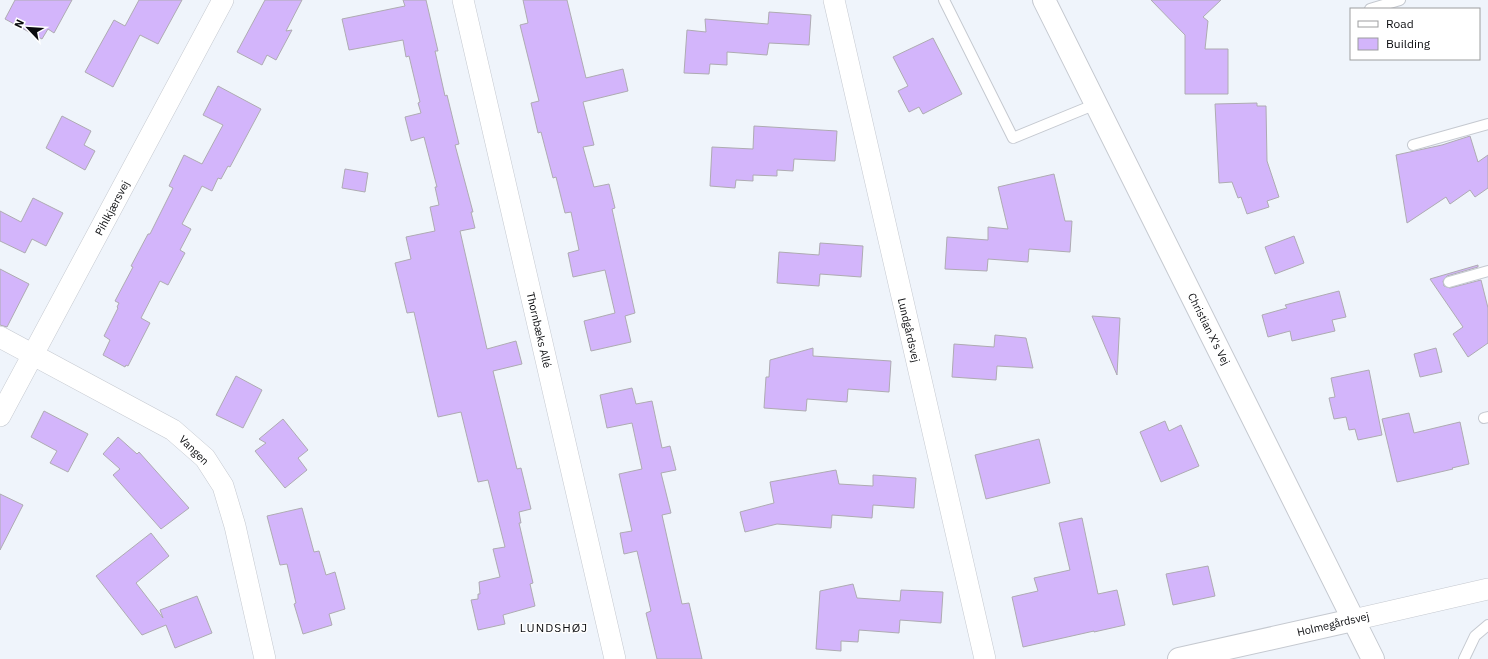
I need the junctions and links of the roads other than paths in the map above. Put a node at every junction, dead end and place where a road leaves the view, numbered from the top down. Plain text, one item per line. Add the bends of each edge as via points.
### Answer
1 (223, 0) edge
2 (463, 0) edge
3 (834, 0) edge
4 (944, 0) edge
5 (1044, 0) edge
6 (1400, 0) edge
7 (1373, 8) edge
8 (1096, 104) junction
9 (1488, 124) edge
10 (1413, 145) dead end
11 (1488, 271) edge
12 (1449, 282) dead end
13 (0, 337) edge
14 (33, 355) junction
15 (0, 416) edge
16 (1488, 589) edge
17 (1353, 620) junction
18 (1488, 625) edge
19 (265, 659) edge
20 (615, 659) edge
21 (985, 659) edge
22 (1179, 659) edge
23 (1373, 659) edge
24 (1464, 659) edge

1 - 14 street, Pihlkjærsvej
2 - 20 street, Thornbæks Allé
3 - 21 street, Lundgårdsvej
4 - 8 lane via 1013,138
5 - 8 street, Christian X's Vej
6 - 7 lane
8 - 17 street, Christian X's Vej
9 - 10 lane
11 - 12 lane
13 - 14 street, Vangen
14 - 15 street, Pihlkjærsvej
14 - 19 street, Vangen via 173,430 205,458 223,486
16 - 17 street, Holmegårdsvej
17 - 22 street, Holmegårdsvej
17 - 23 street, Christian X's Vej
18 - 24 lane via 1475,636

